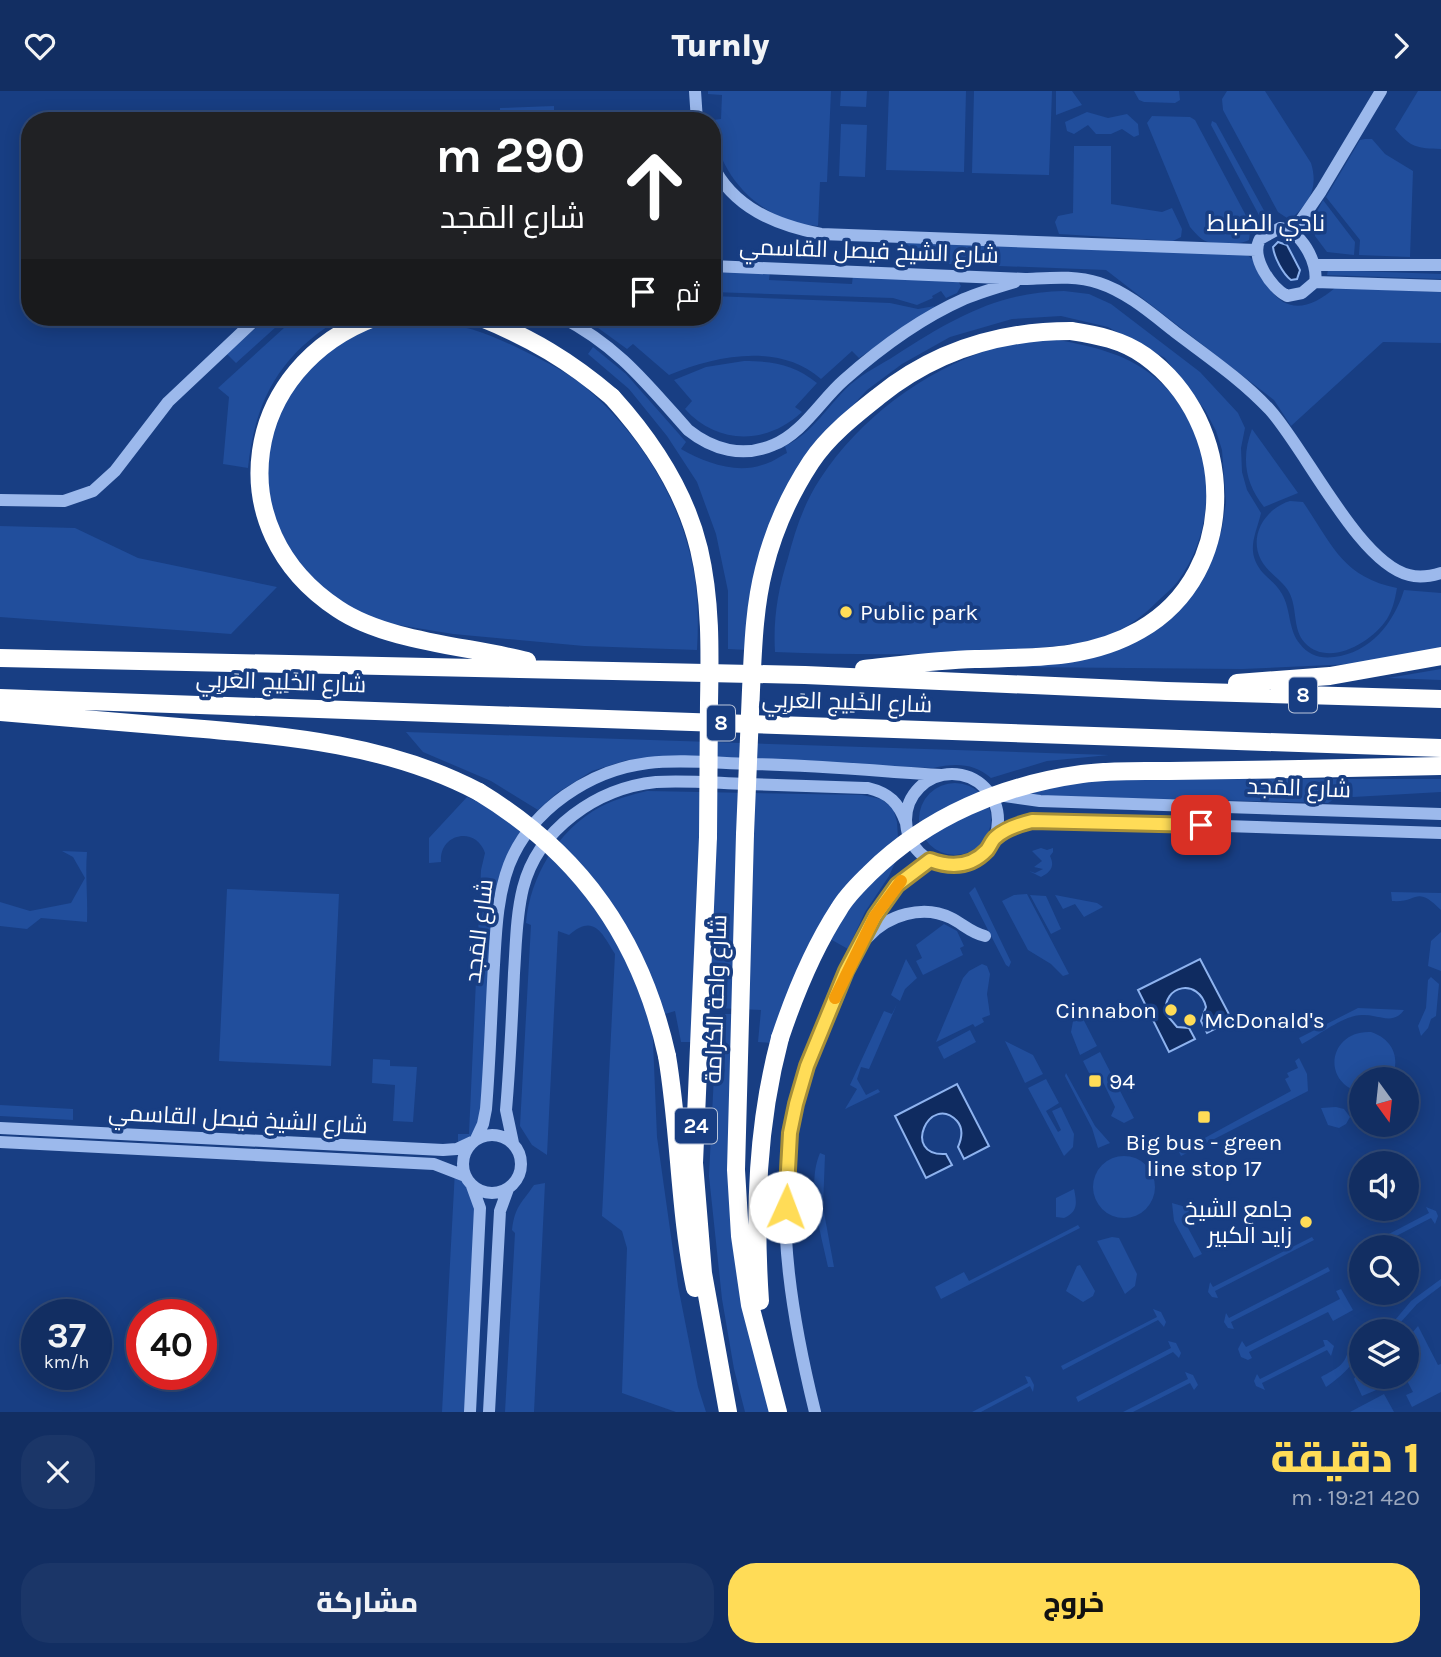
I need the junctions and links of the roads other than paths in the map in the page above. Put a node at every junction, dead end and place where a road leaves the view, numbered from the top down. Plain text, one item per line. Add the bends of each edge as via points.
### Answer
1 (695, 91) edge
2 (1381, 91) edge
3 (697, 112) edge
4 (721, 181) edge
5 (1293, 232) junction
6 (1256, 250) junction
7 (1314, 265) junction
8 (1441, 265) edge
9 (721, 267) edge
10 (962, 276) junction
11 (1025, 279) junction
12 (1315, 282) junction
13 (1441, 286) edge
14 (962, 300) junction
15 (248, 326) edge
16 (355, 326) edge
17 (502, 326) edge
18 (577, 326) edge
19 (0, 500) edge
20 (1441, 573) edge
21 (1441, 656) edge
22 (0, 658) edge
23 (554, 668) junction
24 (805, 675) junction
25 (1166, 691) junction
26 (0, 698) edge
27 (1441, 699) edge
28 (0, 712) edge
29 (1441, 748) edge
30 (1441, 767) edge
31 (941, 775) junction
32 (989, 793) junction
33 (1441, 814) edge
34 (906, 824) junction
35 (1441, 833) edge
36 (994, 838) junction
37 (930, 860) junction
38 (985, 936) dead end
39 (846, 971) junction
40 (0, 1128) edge
41 (474, 1141) junction
42 (0, 1142) edge
43 (513, 1143) junction
44 (469, 1181) junction
45 (508, 1189) junction
46 (762, 1343) junction
47 (470, 1412) edge
48 (489, 1412) edge
49 (727, 1412) edge
50 (778, 1412) edge
51 (815, 1412) edge

1 - 3 street
2 - 5 street
4 - 6 street via 752,210 783,225 821,234
5 - 6 street via 1284,228 1266,234
5 - 7 street
6 - 12 street via 1263,267 1287,296 1302,293
7 - 8 street
7 - 12 street
9 - 10 street, شارع الشيخ فيصل القاسمي
10 - 11 street, شارع الشيخ فيصل القاسمي
10 - 14 street
11 - 14 street, شارع الشيخ فيصل القاسمي
11 - 20 street, شارع الشيخ فيصل القاسمي via 1094,281 1151,314 1265,404 1378,556 1409,575
12 - 13 street
14 - 18 street, شارع الشيخ فيصل القاسمي via 914,328 846,378 789,437 745,452 701,440 625,359
15 - 19 street via 168,402 115,471 93,491 64,501
16 - 23 highway via 318,348 298,368 272,412 261,451 259,487 284,557 315,593 373,627
17 - 49 highway, شارع واحة الكرامة / 24, bridge via 586,374 642,430 680,495 698,547 710,638 708,837 694,1163 703,1273
21 - 25 highway via 1330,676
22 - 23 highway, شارع الخَلِيج العَربِي / 8
23 - 24 highway, شارع الخَلِيج العَربِي / 8
24 - 25 highway, شارع الخَلِيج العَربِي / 8
24 - 46 highway, شارع واحة الكرامة / 24, bridge via 1077,653 1141,629 1170,608 1193,581 1208,548 1216,482 1206,439 1186,400 1165,373 1144,355 1100,336 1071,331 1014,333 976,343 891,386 841,428 812,460 789,498 764,569 754,637 745,834 736,1170 750,1305
25 - 27 highway, شارع الخَلِيج العَربِي / 8
26 - 29 highway, شارع الخَلِيج العَربِي / 8
28 - 49 highway, bridge via 262,734 361,750 423,766 479,792 547,841 602,903 643,976 657,1015 672,1083 688,1256 711,1365
30 - 46 highway, bridge via 1085,773 1010,790 952,813 895,851 840,906 795,992 780,1038 763,1115 758,1184
31 - 32 street via 963,775
31 - 34 street via 914,793
31 - 41 street, شارع المَجد via 784,765 650,763 592,779 558,801 516,851 499,901 486,1109
32 - 33 street, شارع المَجد via 1027,801
32 - 36 street via 998,815
34 - 37 street via 913,845
34 - 43 street, شارع المَجد via 895,801 868,788 673,782 624,789 594,801 567,820 535,858 519,908 506,1110
35 - 36 street, شارع المَجد via 1040,820 1016,825
36 - 37 street via 988,849 968,863 956,866
37 - 39 street via 897,885
38 - 39 street via 941,914 904,914 871,934
39 - 51 street via 807,1066 790,1133 787,1167 792,1291
40 - 41 street, شارع الشيخ فيصل القاسمي via 443,1150
41 - 43 street via 491,1134
41 - 44 street via 463,1157
42 - 44 street, شارع الشيخ فيصل القاسمي via 434,1164 453,1169
43 - 45 street via 522,1164
44 - 45 street via 489,1193
44 - 47 street via 480,1208
45 - 48 street via 500,1211
46 - 50 highway, شارع واحة الكرامة / 24

